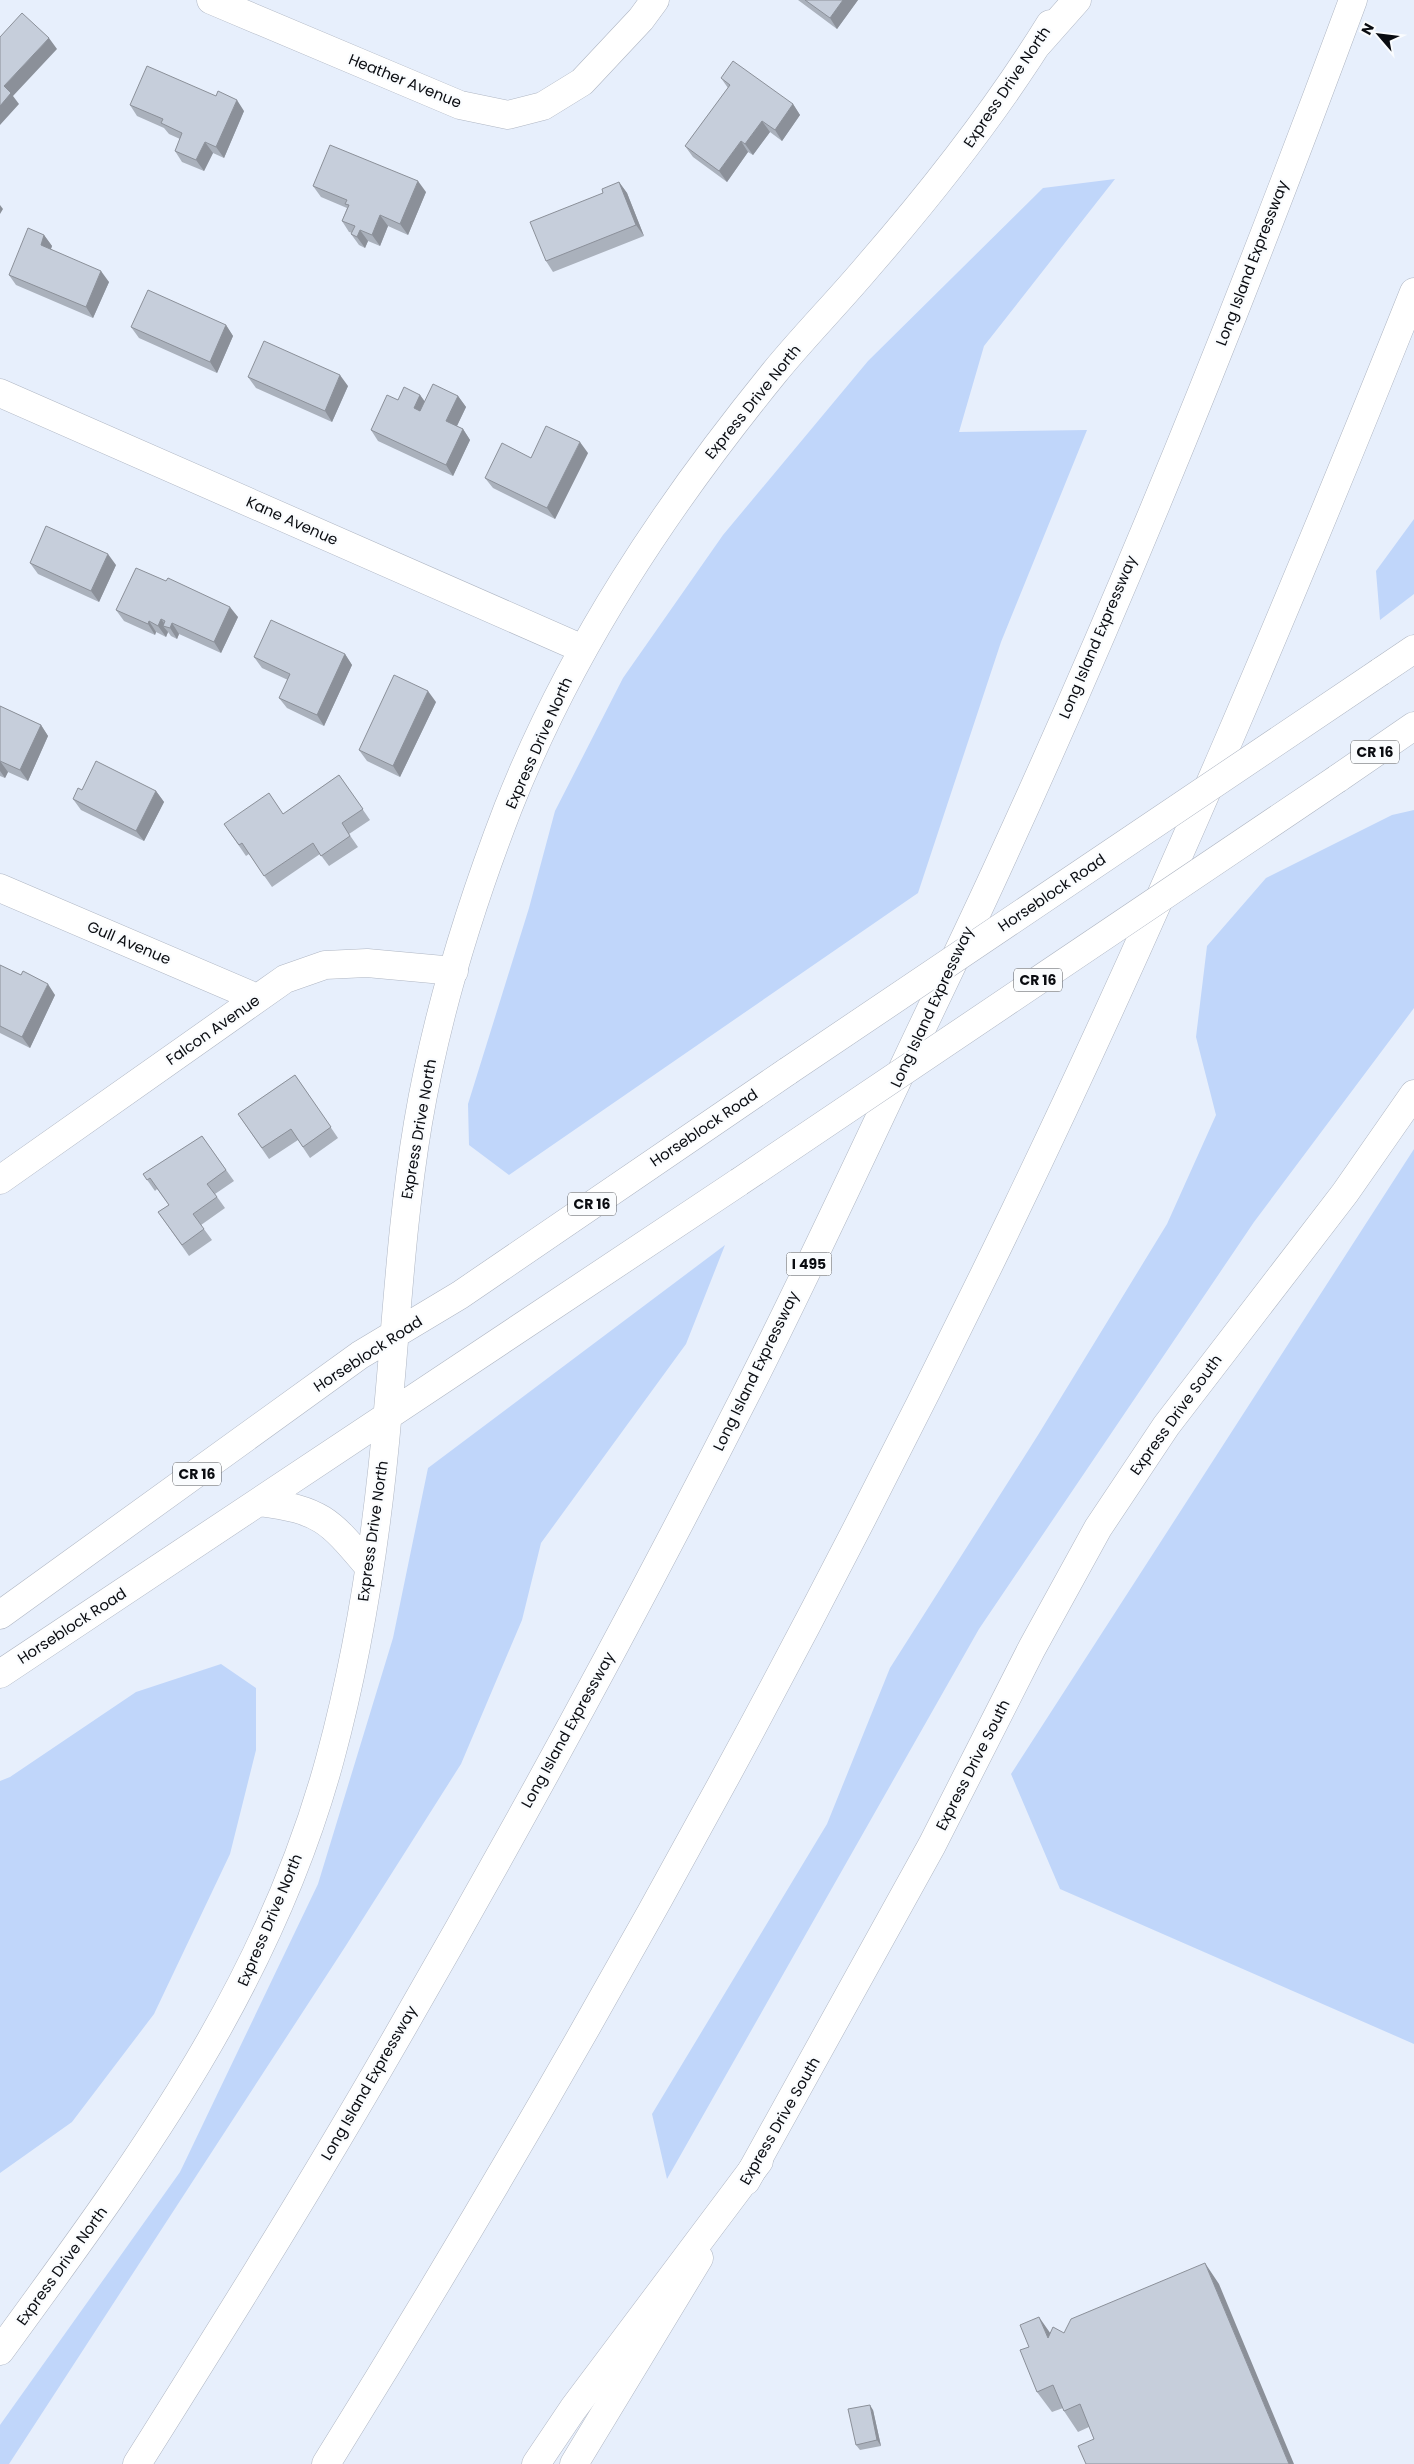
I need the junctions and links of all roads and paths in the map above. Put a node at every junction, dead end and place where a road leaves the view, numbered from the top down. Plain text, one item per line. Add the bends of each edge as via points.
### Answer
1 (211, 0) edge
2 (655, 0) edge
3 (1065, 0) edge
4 (1077, 0) edge
5 (1352, 0) edge
6 (1038, 44) junction
7 (1414, 292) edge
8 (0, 393) edge
9 (583, 649) junction
10 (1414, 649) edge
11 (1414, 726) edge
12 (0, 888) edge
13 (454, 971) junction
14 (257, 998) junction
15 (1414, 1094) edge
16 (0, 1180) edge
17 (395, 1336) junction
18 (388, 1414) junction
19 (260, 1502) junction
20 (369, 1568) junction
21 (0, 1616) edge
22 (0, 1674) edge
23 (759, 2161) junction
24 (0, 2351) edge
25 (137, 2464) edge
26 (326, 2464) edge
27 (536, 2464) edge
28 (574, 2464) edge

1 - 2 main road, Heather Avenue via 460,105 508,115 543,106 582,82
3 - 6 main road, Express Drive North
4 - 6 main road
5 - 25 main road, Long Island Expressway / I 495 via 1210,372 1100,634 1003,857 749,1389 619,1638 374,2077
6 - 9 main road, Express Drive North via 954,164 777,368 699,468 637,556
7 - 26 main road via 1258,676 1016,1211 778,1679 655,1908 523,2138
8 - 9 main road, Kane Avenue
9 - 13 main road, Express Drive North via 544,724 508,810
10 - 17 main road, Horseblock Road / CR 16, bridge
11 - 18 main road, Horseblock Road / CR 16, bridge via 739,1182
12 - 14 main road, Gull Avenue
13 - 14 main road, Falcon Avenue via 367,963 325,965 285,979
13 - 17 main road, Express Drive North via 418,1123 406,1206
14 - 16 main road, Falcon Avenue
15 - 23 main road, Express Drive South via 1345,1193 1166,1426 1098,1528 932,1845
17 - 18 main road, Express Drive North
17 - 21 main road, Horseblock Road / CR 16 via 360,1355
18 - 19 main road, Horseblock Road / CR 16
18 - 20 main road, Express Drive North
19 - 20 main road via 292,1506 330,1524
19 - 22 main road, Horseblock Road / CR 16
20 - 24 main road, Express Drive North via 354,1659 329,1762 272,1922 232,2005 152,2140
23 - 27 main road via 573,2409
23 - 28 main road, Express Drive South

